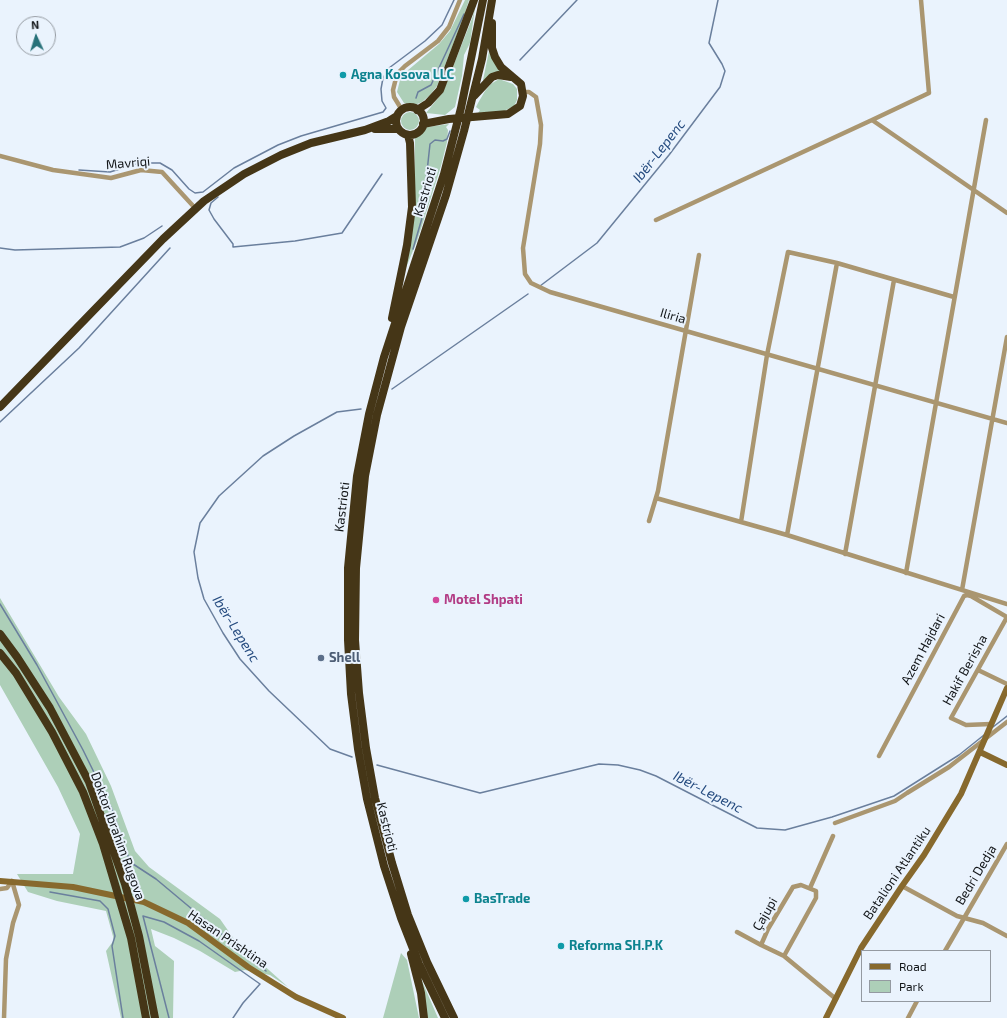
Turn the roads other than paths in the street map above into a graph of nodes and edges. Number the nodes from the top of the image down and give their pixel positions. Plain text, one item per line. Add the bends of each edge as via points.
1 (460, 0) edge
2 (474, 0) edge
3 (483, 0) edge
4 (493, 0) edge
5 (920, 0) edge
6 (517, 80) junction
7 (523, 92) junction
8 (473, 97) junction
9 (420, 112) junction
10 (400, 113) junction
11 (448, 119) junction
12 (872, 120) junction
13 (986, 120) dead end
14 (423, 124) junction
15 (398, 129) junction
16 (365, 130) junction
17 (460, 130) junction
18 (408, 135) junction
19 (0, 156) edge
20 (973, 190) junction
21 (195, 208) junction
22 (1007, 214) edge
23 (656, 220) dead end
24 (699, 255) dead end
25 (837, 263) junction
26 (894, 280) junction
27 (954, 297) junction
28 (686, 331) junction
29 (1007, 337) edge
30 (767, 355) junction
31 (384, 357) junction
32 (817, 368) junction
33 (874, 385) junction
34 (935, 403) junction
35 (0, 407) edge
36 (993, 419) junction
37 (1007, 423) edge
38 (656, 498) junction
39 (649, 521) dead end
40 (741, 522) junction
41 (787, 535) junction
42 (845, 554) junction
43 (906, 573) junction
44 (962, 590) junction
45 (1007, 604) edge
46 (1007, 617) edge
47 (0, 634) edge
48 (0, 653) edge
49 (978, 670) junction
50 (1007, 684) edge
51 (1007, 688) edge
52 (1007, 722) edge
53 (991, 724) junction
54 (985, 737) junction
55 (980, 752) junction
56 (878, 756) dead end
57 (1007, 766) edge
58 (835, 823) dead end
59 (833, 836) dead end
60 (1007, 844) edge
61 (814, 879) junction
62 (0, 881) edge
63 (12, 881) junction
64 (902, 886) junction
65 (810, 888) junction
66 (0, 889) edge
67 (816, 891) junction
68 (401, 918) junction
69 (963, 918) junction
70 (737, 932) dead end
71 (1007, 936) edge
72 (761, 945) junction
73 (946, 950) edge
74 (784, 956) junction
75 (836, 999) junction
76 (916, 1002) edge
77 (446, 1003) junction
78 (4, 1018) edge
79 (146, 1018) edge
80 (155, 1018) edge
81 (343, 1018) edge
82 (424, 1018) edge
83 (445, 1018) edge
84 (454, 1018) edge
85 (458, 1018) edge
86 (826, 1018) edge
87 (908, 1018) edge

1 - 10 street via 449,28 438,41 397,74 393,90
2 - 9 highway via 440,90
3 - 17 highway, Kastrioti via 461,108
4 - 6 highway via 492,48 502,67
4 - 8 highway, Kastrioti
5 - 12 street via 929,93
6 - 7 highway
6 - 8 highway via 506,76 492,77
7 - 11 highway via 520,106 508,114
7 - 28 street, Iliria via 530,92 536,97 542,135 524,239 523,255 527,279 535,286 550,292
8 - 17 highway, Kastrioti
9 - 10 highway via 410,108
9 - 11 highway
9 - 14 highway
10 - 15 highway via 396,125
10 - 16 highway via 389,121
11 - 14 highway
12 - 20 street
12 - 23 street
13 - 20 street
14 - 18 highway via 419,131
15 - 16 highway
15 - 18 highway
16 - 21 highway via 311,143 275,157 244,174
17 - 31 highway, Kastrioti
17 - 77 highway, Kastrioti via 446,195 401,327 378,409 363,491 355,583 355,640 359,693 375,798 408,915
18 - 31 highway via 412,192 410,220 401,279
19 - 21 street, Mavriqi via 53,170 111,178 141,170 162,172
20 - 22 street
20 - 27 street
21 - 35 highway
24 - 28 street
25 - 26 street
25 - 30 street via 788,252
25 - 32 street
26 - 27 street
26 - 33 street
27 - 34 street
28 - 30 street, Iliria
28 - 38 street
29 - 36 street
30 - 32 street, Iliria
30 - 40 street
31 - 68 highway, Kastrioti via 369,414 357,476 350,544 348,640 351,694 362,775 382,859
32 - 33 street, Iliria
32 - 41 street
33 - 34 street, Iliria
33 - 42 street
34 - 36 street, Iliria
34 - 43 street
36 - 37 street, Iliria
36 - 44 street
38 - 39 street
38 - 40 street
40 - 41 street
41 - 42 street
42 - 43 street
43 - 44 street
44 - 45 street
46 - 49 street, Hakif Berisha
46 - 56 street, Azem Hajdari via 971,596 964,596
47 - 80 highway, Doktor Ibrahim Rugova via 50,708 89,782 125,884 139,936
48 - 79 highway, Doktor Ibrahim Rugova via 16,673 52,732 83,792 103,844 131,938
49 - 50 street
49 - 53 street, Hakif Berisha via 951,718 966,725
51 - 53 street, Batalioni Atlantiku
52 - 54 street
53 - 54 street, Batalioni Atlantiku
54 - 55 street, Batalioni Atlantiku
54 - 58 street, Batalioni Atlantiku via 949,767 895,801
55 - 57 street
55 - 64 street, Batalioni Atlantiku via 961,794 924,856
59 - 61 street
60 - 69 street, Bedri Dedja
61 - 65 street
61 - 67 street
62 - 63 street, Hasan Prishtina
63 - 66 street via 7,888
63 - 78 street via 19,905 6,959
63 - 81 street, Hasan Prishtina via 73,886 144,902 188,923 248,967 296,997
64 - 69 street
64 - 75 street, Batalioni Atlantiku via 861,948
65 - 67 street, Çajupi
65 - 72 street, Çajupi via 798,885 793,887
67 - 74 street via 814,904
68 - 82 highway via 421,993
68 - 83 highway, Kastrioti via 419,964
69 - 71 street via 983,923
69 - 73 street, Bedri Dedja
70 - 72 street
72 - 74 street, Çajupi
74 - 75 street, Çajupi
75 - 86 street, Batalioni Atlantiku
76 - 87 street
77 - 84 highway
77 - 85 highway

